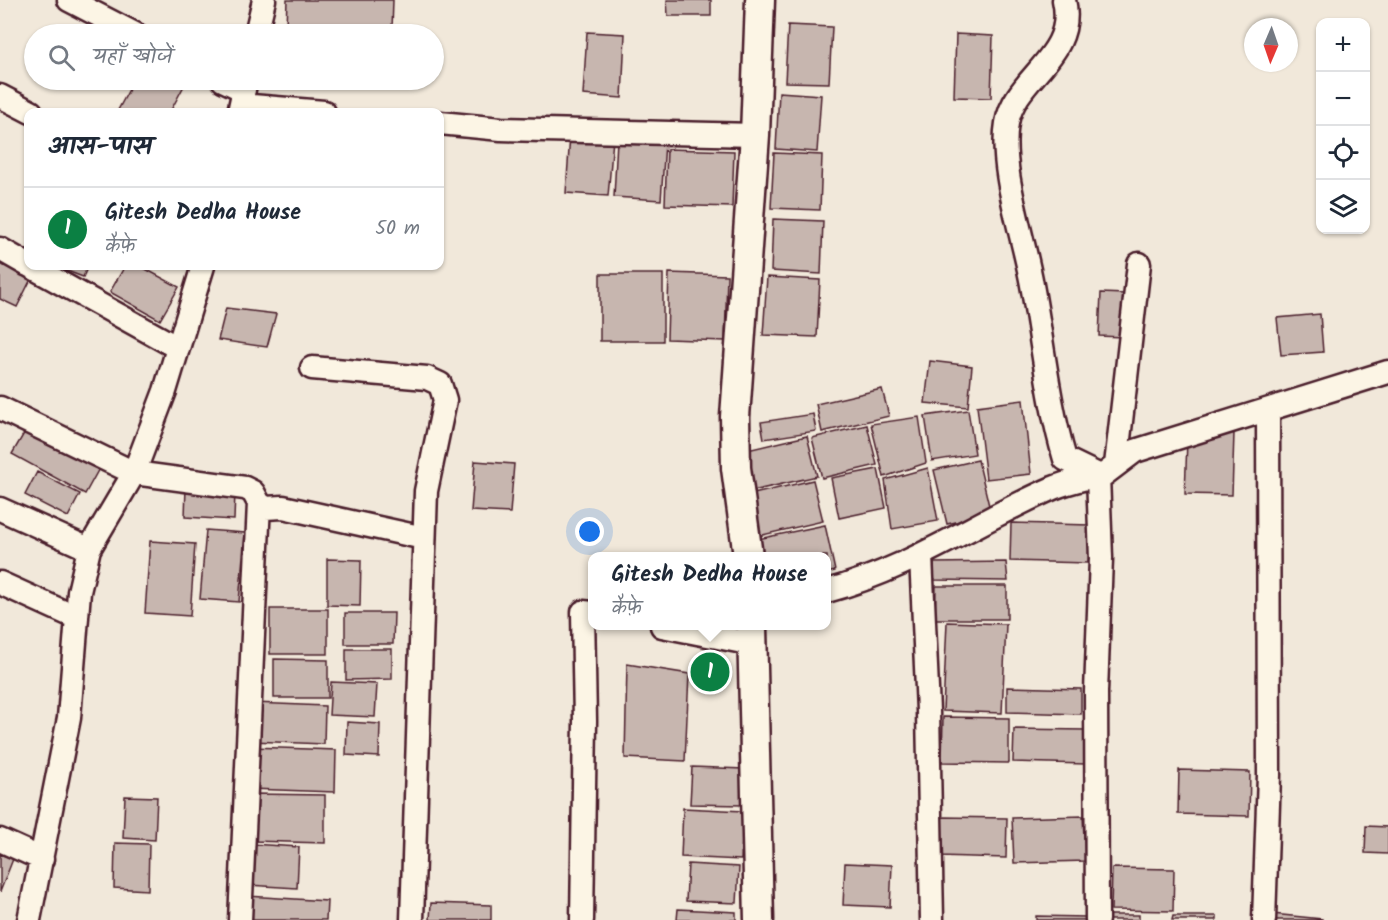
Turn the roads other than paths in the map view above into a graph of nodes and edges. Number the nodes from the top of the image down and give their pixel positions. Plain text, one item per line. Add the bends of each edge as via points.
1 (69, 0) edge
2 (264, 0) edge
3 (760, 0) edge
4 (1064, 0) edge
5 (116, 24) edge
6 (258, 24) edge
7 (0, 96) edge
8 (242, 97) edge
9 (24, 108) edge
10 (302, 108) edge
11 (444, 123) edge
12 (755, 135) junction
13 (0, 249) edge
14 (24, 262) edge
15 (1139, 264) dead end
16 (38, 270) edge
17 (202, 270) edge
18 (178, 348) junction
19 (312, 368) dead end
20 (1388, 372) edge
21 (0, 408) edge
22 (1268, 410) junction
23 (1107, 470) junction
24 (134, 473) junction
25 (259, 503) junction
26 (0, 509) edge
27 (424, 538) junction
28 (89, 549) junction
29 (747, 552) edge
30 (921, 556) junction
31 (0, 583) edge
32 (831, 590) edge
33 (588, 612) edge
34 (77, 618) junction
35 (702, 630) edge
36 (752, 635) edge
37 (0, 840) edge
38 (42, 859) junction
39 (29, 920) edge
40 (240, 920) edge
41 (412, 920) edge
42 (582, 920) edge
43 (759, 920) edge
44 (932, 920) edge
45 (1097, 920) edge
46 (1264, 920) edge

1 - 5 street
2 - 6 street
3 - 12 street
4 - 23 street via 1065,25 1058,48 1013,103 1006,124 1007,158 1062,451 1065,459
7 - 9 street
8 - 10 street
11 - 12 street via 501,129
12 - 29 street via 735,417 736,468
13 - 14 street
15 - 23 street
16 - 18 street
17 - 18 street
18 - 24 street
19 - 27 street via 427,378 440,384 445,400 426,491
20 - 22 street
21 - 24 street
22 - 23 street via 1135,451
22 - 46 street via 1269,775
23 - 30 street via 1054,487
23 - 45 street via 1096,692
24 - 25 street via 245,488 253,492
24 - 28 street
25 - 27 street via 265,508 283,507
25 - 40 street
26 - 28 street
27 - 41 street
28 - 34 street
30 - 32 street via 868,580
30 - 44 street
31 - 34 street
33 - 42 street via 583,612
34 - 38 street via 69,718
35 - 36 street
36 - 43 street
37 - 38 street
38 - 39 street

